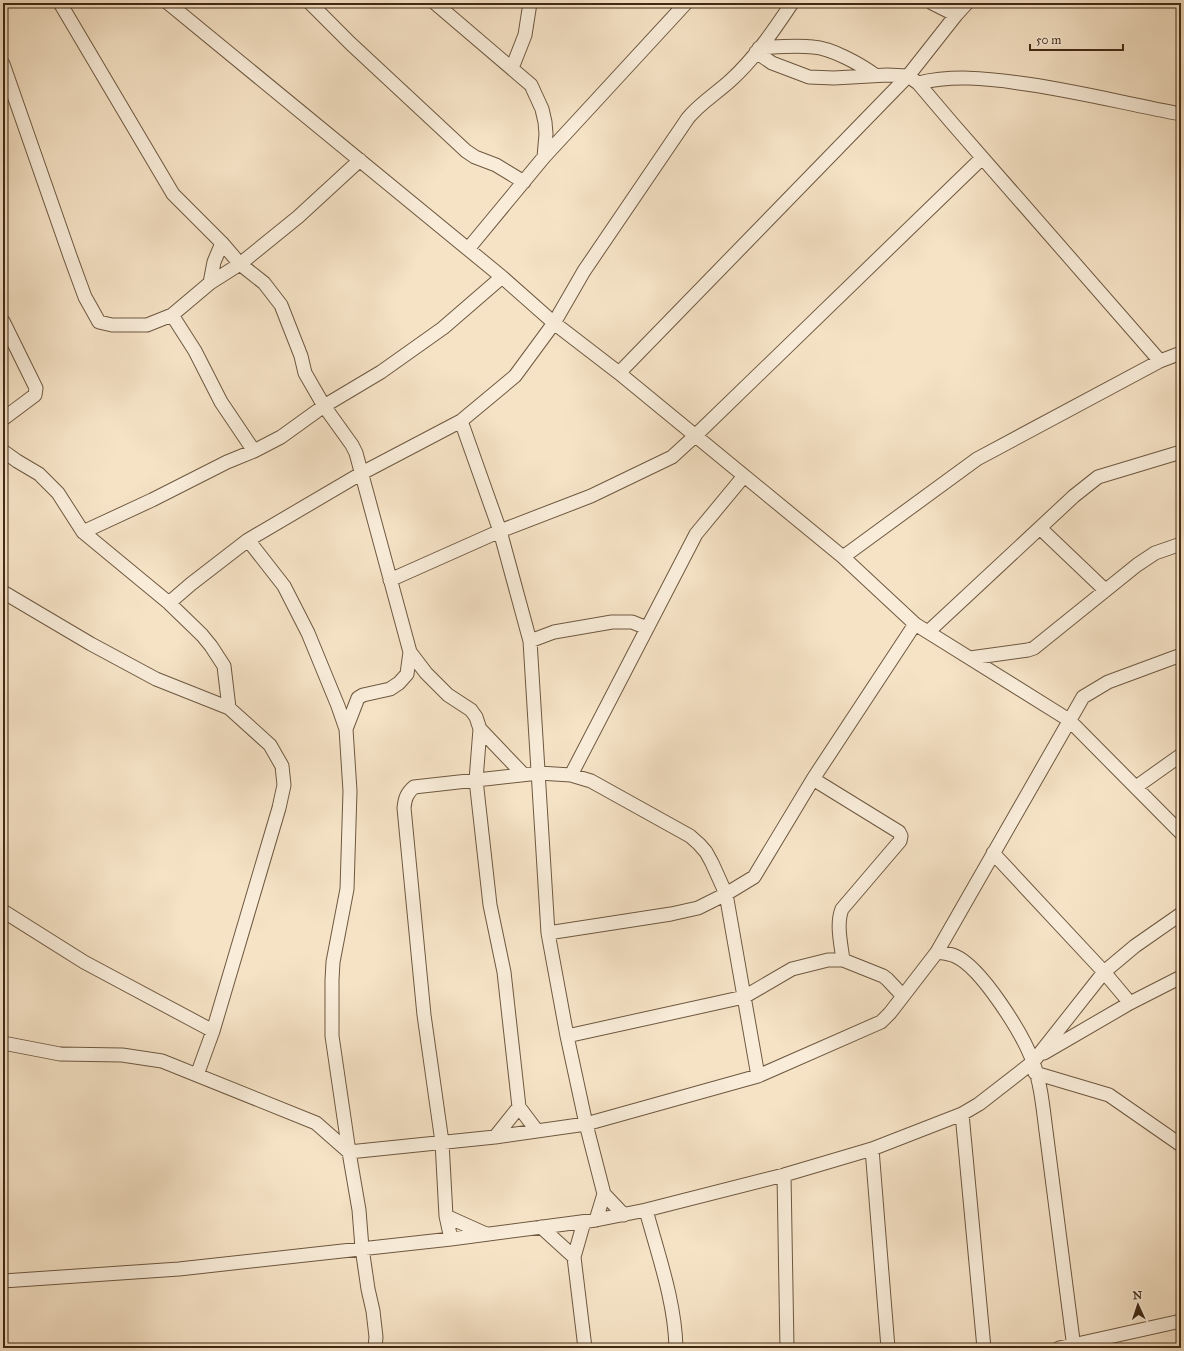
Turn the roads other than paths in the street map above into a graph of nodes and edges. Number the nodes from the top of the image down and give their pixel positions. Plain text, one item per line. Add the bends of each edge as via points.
1 (60, 3) edge
2 (168, 3) edge
3 (310, 3) edge
4 (435, 3) edge
5 (530, 3) edge
6 (792, 3) edge
7 (932, 3) edge
8 (967, 3) edge
9 (684, 4) edge
10 (956, 15) junction
11 (758, 50) junction
12 (3, 64) edge
13 (512, 68) junction
14 (875, 75) junction
15 (913, 80) junction
16 (1181, 114) edge
17 (544, 157) junction
18 (982, 158) junction
19 (360, 160) junction
20 (524, 182) junction
21 (222, 243) junction
22 (468, 249) junction
23 (240, 264) junction
24 (502, 277) junction
25 (210, 283) junction
26 (172, 315) junction
27 (3, 321) edge
28 (554, 323) junction
29 (1181, 353) edge
30 (1160, 361) junction
31 (619, 373) junction
32 (324, 406) junction
33 (3, 418) edge
34 (461, 421) junction
35 (696, 436) junction
36 (3, 451) edge
37 (254, 451) junction
38 (1181, 452) edge
39 (362, 473) junction
40 (744, 476) junction
41 (1040, 528) junction
42 (500, 531) junction
43 (83, 532) junction
44 (248, 540) junction
45 (1181, 544) edge
46 (843, 557) junction
47 (390, 580) junction
48 (1105, 590) junction
49 (3, 592) edge
50 (169, 603) junction
51 (915, 624) junction
52 (647, 628) junction
53 (928, 632) junction
54 (530, 641) junction
55 (410, 652) junction
56 (1181, 655) edge
57 (970, 658) junction
58 (229, 708) junction
59 (1069, 720) junction
60 (346, 729) junction
61 (480, 729) junction
62 (1181, 754) edge
63 (539, 773) junction
64 (523, 774) junction
65 (571, 775) junction
66 (813, 779) junction
67 (476, 780) junction
68 (1136, 787) junction
69 (1181, 832) edge
70 (993, 853) junction
71 (726, 894) junction
72 (3, 911) edge
73 (1181, 914) edge
74 (548, 933) junction
75 (937, 952) junction
76 (843, 960) junction
77 (1104, 972) junction
78 (1181, 977) edge
79 (903, 996) junction
80 (744, 997) junction
81 (1130, 1003) junction
82 (213, 1032) junction
83 (567, 1036) junction
84 (3, 1043) edge
85 (1035, 1064) junction
86 (197, 1075) junction
87 (758, 1076) junction
88 (519, 1108) junction
89 (962, 1114) junction
90 (586, 1124) junction
91 (537, 1131) junction
92 (495, 1137) junction
93 (442, 1142) junction
94 (1181, 1145) edge
95 (872, 1149) junction
96 (349, 1152) junction
97 (784, 1175) junction
98 (604, 1194) junction
99 (646, 1210) junction
100 (624, 1215) junction
101 (446, 1216) junction
102 (590, 1221) junction
103 (541, 1227) junction
104 (486, 1234) junction
105 (451, 1239) junction
106 (362, 1248) junction
107 (574, 1257) junction
108 (3, 1281) edge
109 (1181, 1321) edge
110 (1074, 1346) edge
111 (375, 1348) edge
112 (585, 1348) edge
113 (676, 1348) edge
114 (787, 1348) edge
115 (888, 1348) edge
116 (984, 1348) edge
117 (1059, 1348) edge

1 - 21 street via 173,194
2 - 19 street
3 - 20 street via 466,151
4 - 13 street
5 - 13 street via 525,35
6 - 11 street
7 - 10 street
8 - 10 street
9 - 17 street
10 - 15 street
11 - 14 street via 821,48
11 - 14 street via 772,63 809,77
11 - 28 street via 731,80 688,118 584,271
12 - 26 street via 85,297 99,322 112,325 147,325
13 - 17 street via 531,85 542,109 546,134
14 - 15 street
15 - 16 street via 988,78 1042,86
15 - 18 street
15 - 31 street
17 - 20 street
18 - 30 street
18 - 35 street
19 - 22 street
19 - 23 street
20 - 22 street
21 - 23 street
21 - 25 street via 214,262
22 - 24 street
23 - 25 street
23 - 32 street via 264,283 282,304 305,373
24 - 28 street
24 - 32 street via 444,328 381,372
25 - 26 street
26 - 37 street via 195,351 221,402
27 - 33 street via 36,388 34,395
28 - 31 street
28 - 34 street via 515,376
29 - 30 street
30 - 46 street via 977,459
31 - 35 street
32 - 37 street via 281,437
32 - 39 street via 352,445
34 - 39 street
34 - 42 street
35 - 40 street
35 - 42 street via 672,457 591,496
36 - 43 street via 40,474 58,493
37 - 43 street
38 - 41 street via 1098,477
39 - 44 street
39 - 47 street
40 - 46 street
40 - 52 street via 696,534
41 - 48 street
41 - 53 street
42 - 47 street
42 - 54 street
43 - 50 street
44 - 50 street
44 - 60 street via 284,586 308,633
45 - 48 street via 1155,553
46 - 51 street
47 - 55 street
48 - 57 street via 1034,648
49 - 58 street via 156,680
50 - 58 street via 202,635 224,666
51 - 53 street
51 - 66 street
52 - 54 street via 632,622 612,622 554,632
52 - 65 street
53 - 57 street
54 - 63 street
55 - 60 street via 407,674 390,689 358,698
55 - 61 street via 448,695 471,710
56 - 59 street via 1108,682 1083,697
57 - 59 street
58 - 82 street via 270,745 282,766 284,785
59 - 68 street
59 - 70 street
60 - 96 street via 350,790 347,889 333,962 332,1036
61 - 64 street
61 - 67 street
62 - 68 street
63 - 64 street
63 - 65 street
63 - 74 street
64 - 67 street
65 - 71 street via 591,781 690,836 706,852
66 - 71 street via 757,874
66 - 76 street via 899,832 901,836 900,841 842,909 839,923
67 - 88 street via 490,905 504,972
67 - 93 street via 414,787 408,792 404,808 424,1015
68 - 69 street
70 - 75 street
70 - 77 street
71 - 74 street via 698,908 685,911
71 - 80 street
72 - 82 street via 84,962
73 - 77 street via 1135,946
74 - 83 street
75 - 79 street
75 - 85 street via 954,955 978,973 1017,1027
76 - 79 street via 882,976
76 - 80 street via 828,960 792,970
77 - 81 street
77 - 85 street
78 - 81 street
79 - 87 street via 881,1022
80 - 83 street
80 - 87 street
81 - 85 street
82 - 86 street
83 - 90 street
84 - 86 street via 60,1054 122,1056 162,1061
85 - 89 street
85 - 94 street via 1109,1095
85 - 110 street
86 - 96 street via 316,1123
87 - 90 street
88 - 91 street
88 - 92 street
89 - 95 street
89 - 116 street
90 - 91 street
90 - 98 street
91 - 92 street
92 - 93 street
93 - 96 street
93 - 101 street
95 - 97 street
95 - 115 street
96 - 106 street via 359,1210
97 - 99 street
97 - 114 street
98 - 100 street
98 - 102 street
99 - 100 street
99 - 113 street via 669,1296
100 - 102 street
101 - 104 street
101 - 105 street
102 - 103 street
102 - 107 street
103 - 104 street
103 - 107 street
104 - 105 street
105 - 106 street
106 - 108 street via 179,1269
106 - 111 street via 373,1311
107 - 112 street
109 - 110 street
110 - 117 street

